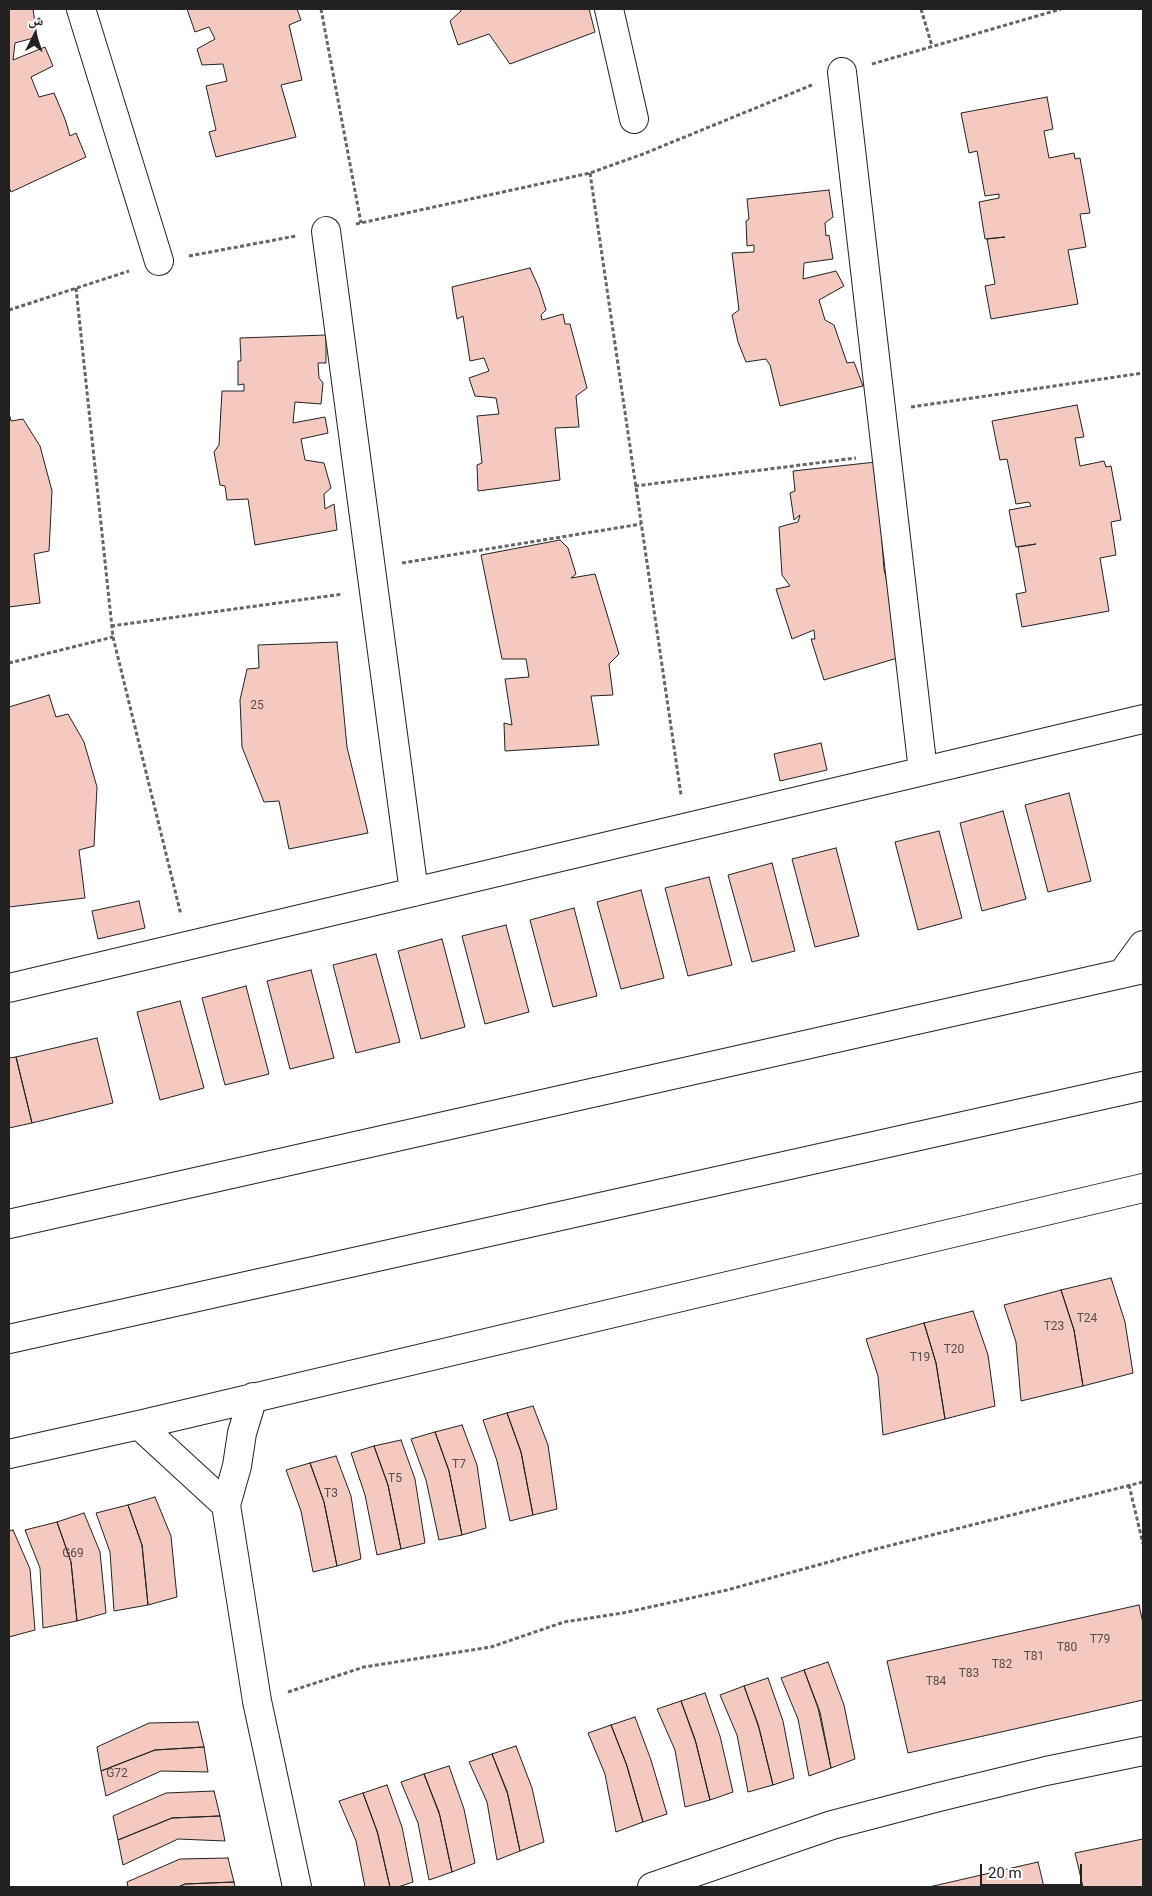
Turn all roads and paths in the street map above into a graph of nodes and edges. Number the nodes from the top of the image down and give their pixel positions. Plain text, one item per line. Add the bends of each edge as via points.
1 (82, 9) edge
2 (321, 9) edge
3 (609, 9) edge
4 (921, 9) edge
5 (1061, 9) edge
6 (932, 46) junction
7 (842, 72) junction
8 (634, 119) dead end
9 (590, 173) junction
10 (361, 223) junction
11 (326, 231) junction
12 (159, 261) junction
13 (76, 288) junction
14 (9, 310) edge
15 (1143, 373) edge
16 (881, 412) junction
17 (886, 454) junction
18 (635, 486) junction
19 (641, 524) junction
20 (372, 579) junction
21 (111, 626) junction
22 (113, 638) junction
23 (9, 663) edge
24 (1143, 719) edge
25 (923, 771) junction
26 (686, 828) junction
27 (414, 892) junction
28 (188, 946) junction
29 (1143, 946) edge
30 (1133, 971) edge
31 (9, 988) edge
32 (1143, 1086) edge
33 (1143, 1188) edge
34 (9, 1224) edge
35 (9, 1339) edge
36 (253, 1397) junction
37 (139, 1425) junction
38 (9, 1454) edge
39 (1143, 1482) edge
40 (1129, 1485) junction
41 (226, 1505) junction
42 (1143, 1544) edge
43 (257, 1701) junction
44 (1143, 1751) edge
45 (297, 1887) edge
46 (652, 1887) edge

1 - 12 street
2 - 10 path
3 - 8 street
4 - 6 path
5 - 6 path
6 - 7 path
7 - 9 path
7 - 16 street
9 - 10 path
9 - 18 path
10 - 11 path
11 - 12 path
11 - 20 street
12 - 13 path
13 - 14 path
13 - 21 path
15 - 16 path
16 - 17 street
17 - 18 path
17 - 25 street
18 - 19 path
19 - 20 path
19 - 26 path
20 - 21 path
20 - 27 street
21 - 22 path
22 - 23 path
22 - 28 path
24 - 25 street
25 - 26 street
26 - 27 street
27 - 28 street
28 - 31 street
29 - 30 street
30 - 34 street
32 - 35 street
33 - 36 street
36 - 37 street
36 - 41 street
37 - 38 street
37 - 41 street
39 - 40 path
40 - 42 path
40 - 43 path via 717,1593 564,1622 491,1647 364,1667
41 - 43 street
43 - 45 street
44 - 46 street via 975,1788 832,1826

